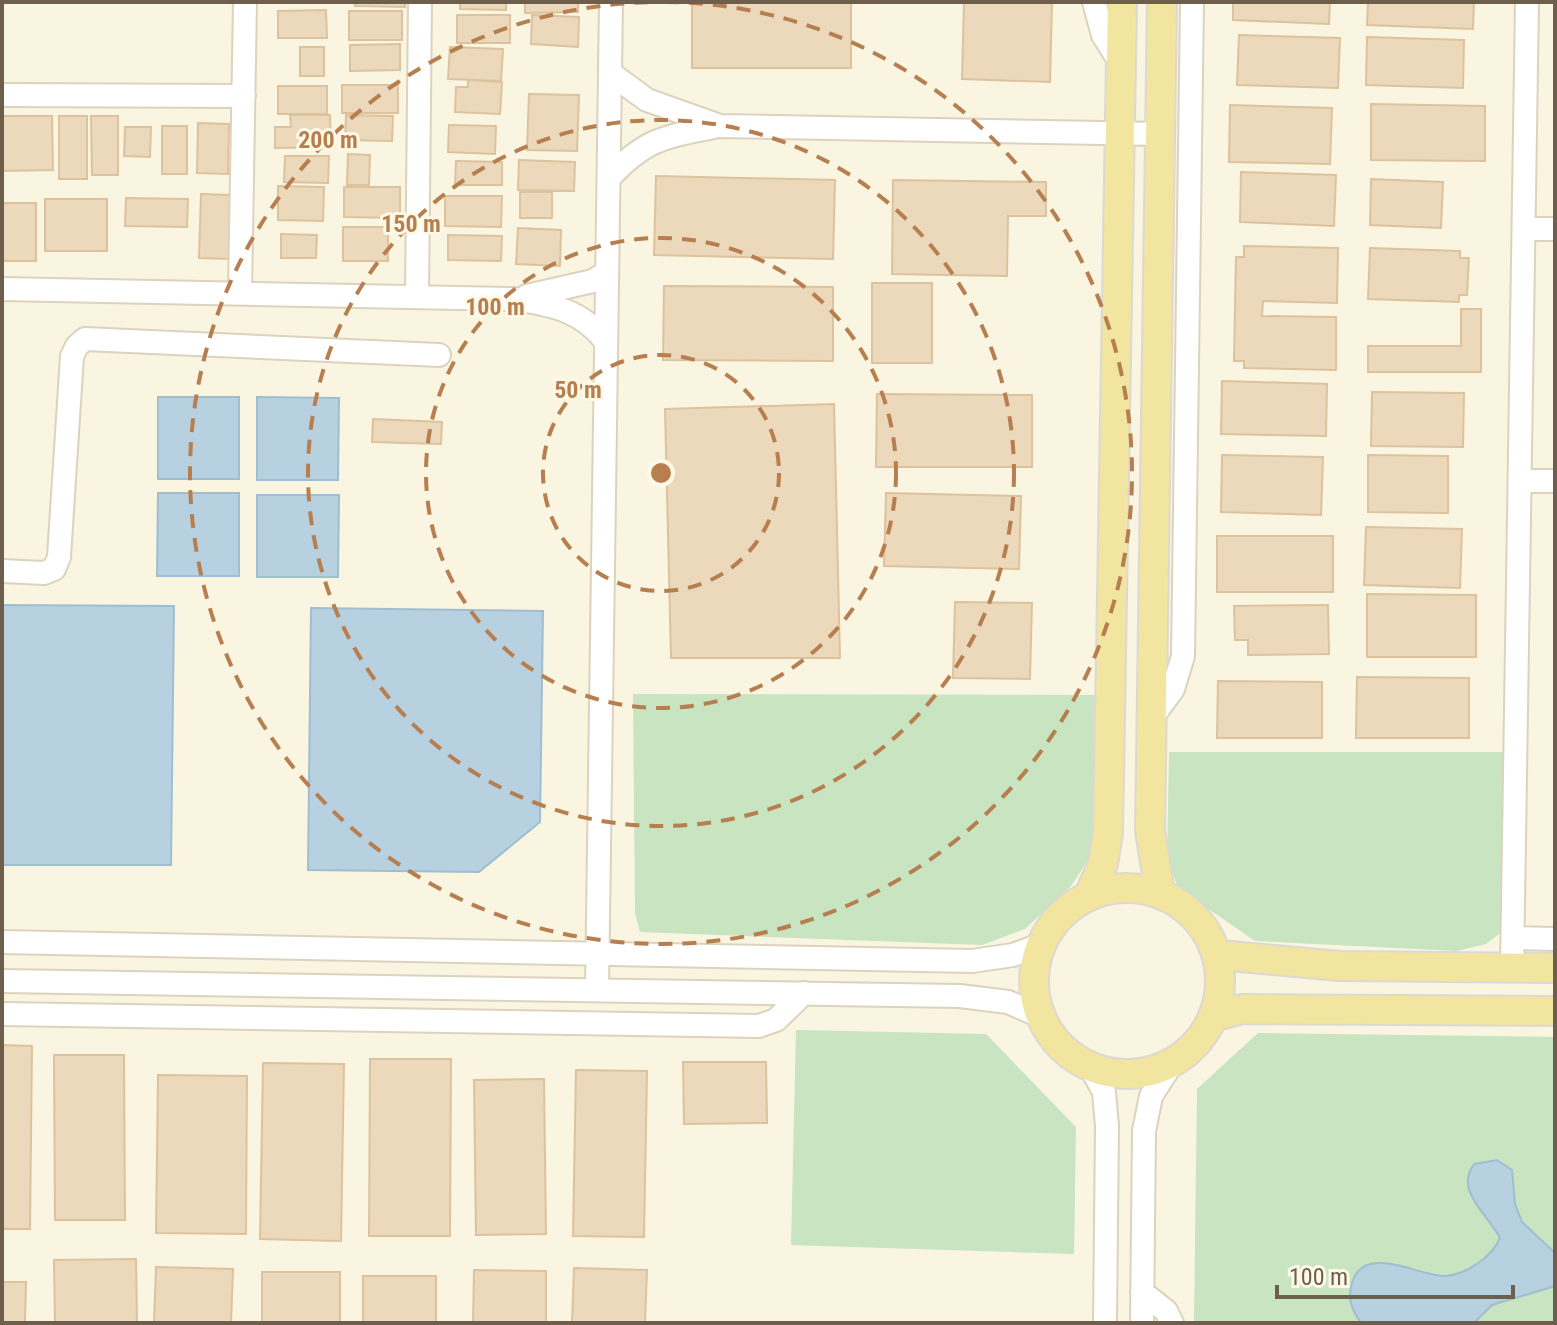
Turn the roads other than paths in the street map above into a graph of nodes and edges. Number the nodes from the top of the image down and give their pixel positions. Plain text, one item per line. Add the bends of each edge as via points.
1 (245, 2) edge
2 (420, 2) edge
3 (611, 2) edge
4 (1094, 2) edge
5 (1122, 2) edge
6 (1162, 2) edge
7 (1192, 2) edge
8 (1527, 2) edge
9 (1122, 65) junction
10 (610, 73) junction
11 (2, 95) edge
12 (244, 96) junction
13 (720, 126) junction
14 (1121, 133) junction
15 (1160, 134) junction
16 (609, 178) junction
17 (1526, 229) junction
18 (1555, 229) edge
19 (607, 272) junction
20 (2, 289) edge
21 (240, 293) junction
22 (417, 295) junction
23 (514, 299) junction
24 (606, 342) junction
25 (439, 355) dead end
26 (1521, 481) junction
27 (1555, 481) edge
28 (2, 571) edge
29 (1151, 719) junction
30 (1160, 893) junction
31 (1089, 895) junction
32 (1514, 938) junction
33 (1555, 939) edge
34 (2, 942) edge
35 (1040, 945) junction
36 (598, 953) junction
37 (1219, 955) junction
38 (1512, 968) junction
39 (1555, 968) edge
40 (2, 981) edge
41 (597, 990) junction
42 (804, 993) junction
43 (1555, 1011) edge
44 (2, 1014) edge
45 (1040, 1016) junction
46 (1216, 1016) junction
47 (1171, 1065) junction
48 (1091, 1068) junction
49 (1142, 1292) junction
50 (1105, 1323) edge
51 (1142, 1323) edge
52 (1172, 1323) edge

1 - 12 street
2 - 22 street
3 - 10 street
4 - 9 street via 1103,35
5 - 9 main road
6 - 15 main road
7 - 29 street via 1183,656 1173,689
8 - 17 street
9 - 14 main road
10 - 13 street via 647,100
10 - 16 street
11 - 12 street
12 - 21 street
13 - 14 street
13 - 16 street via 658,138 635,151
14 - 15 street
14 - 31 main road via 1108,833 1103,864
15 - 29 main road
16 - 19 street
17 - 18 street
17 - 26 street
19 - 23 street via 574,287
19 - 24 street
20 - 21 street
21 - 22 street
22 - 23 street
23 - 24 street via 570,310
24 - 36 street
25 - 28 street via 85,339 72,356 59,557 54,569 44,573
26 - 27 street
26 - 32 street
29 - 30 main road via 1150,831
30 - 31 main road via 1125,887
30 - 37 main road via 1197,917
31 - 35 main road via 1060,915
32 - 33 street
32 - 38 street
34 - 36 street
35 - 36 street via 972,961
35 - 45 main road via 1033,980
36 - 41 street
37 - 38 main road via 1340,966
37 - 46 main road via 1222,986
38 - 39 main road
40 - 41 street
41 - 42 street
42 - 44 street via 776,1020 759,1026
42 - 45 street via 960,996 1008,1002
43 - 46 main road via 1256,1009
45 - 48 main road via 1069,1056
46 - 47 main road via 1198,1045
47 - 48 main road via 1131,1075
47 - 49 street via 1151,1096 1144,1131
48 - 50 street via 1104,1092 1107,1126
49 - 51 street
49 - 52 street via 1166,1311

